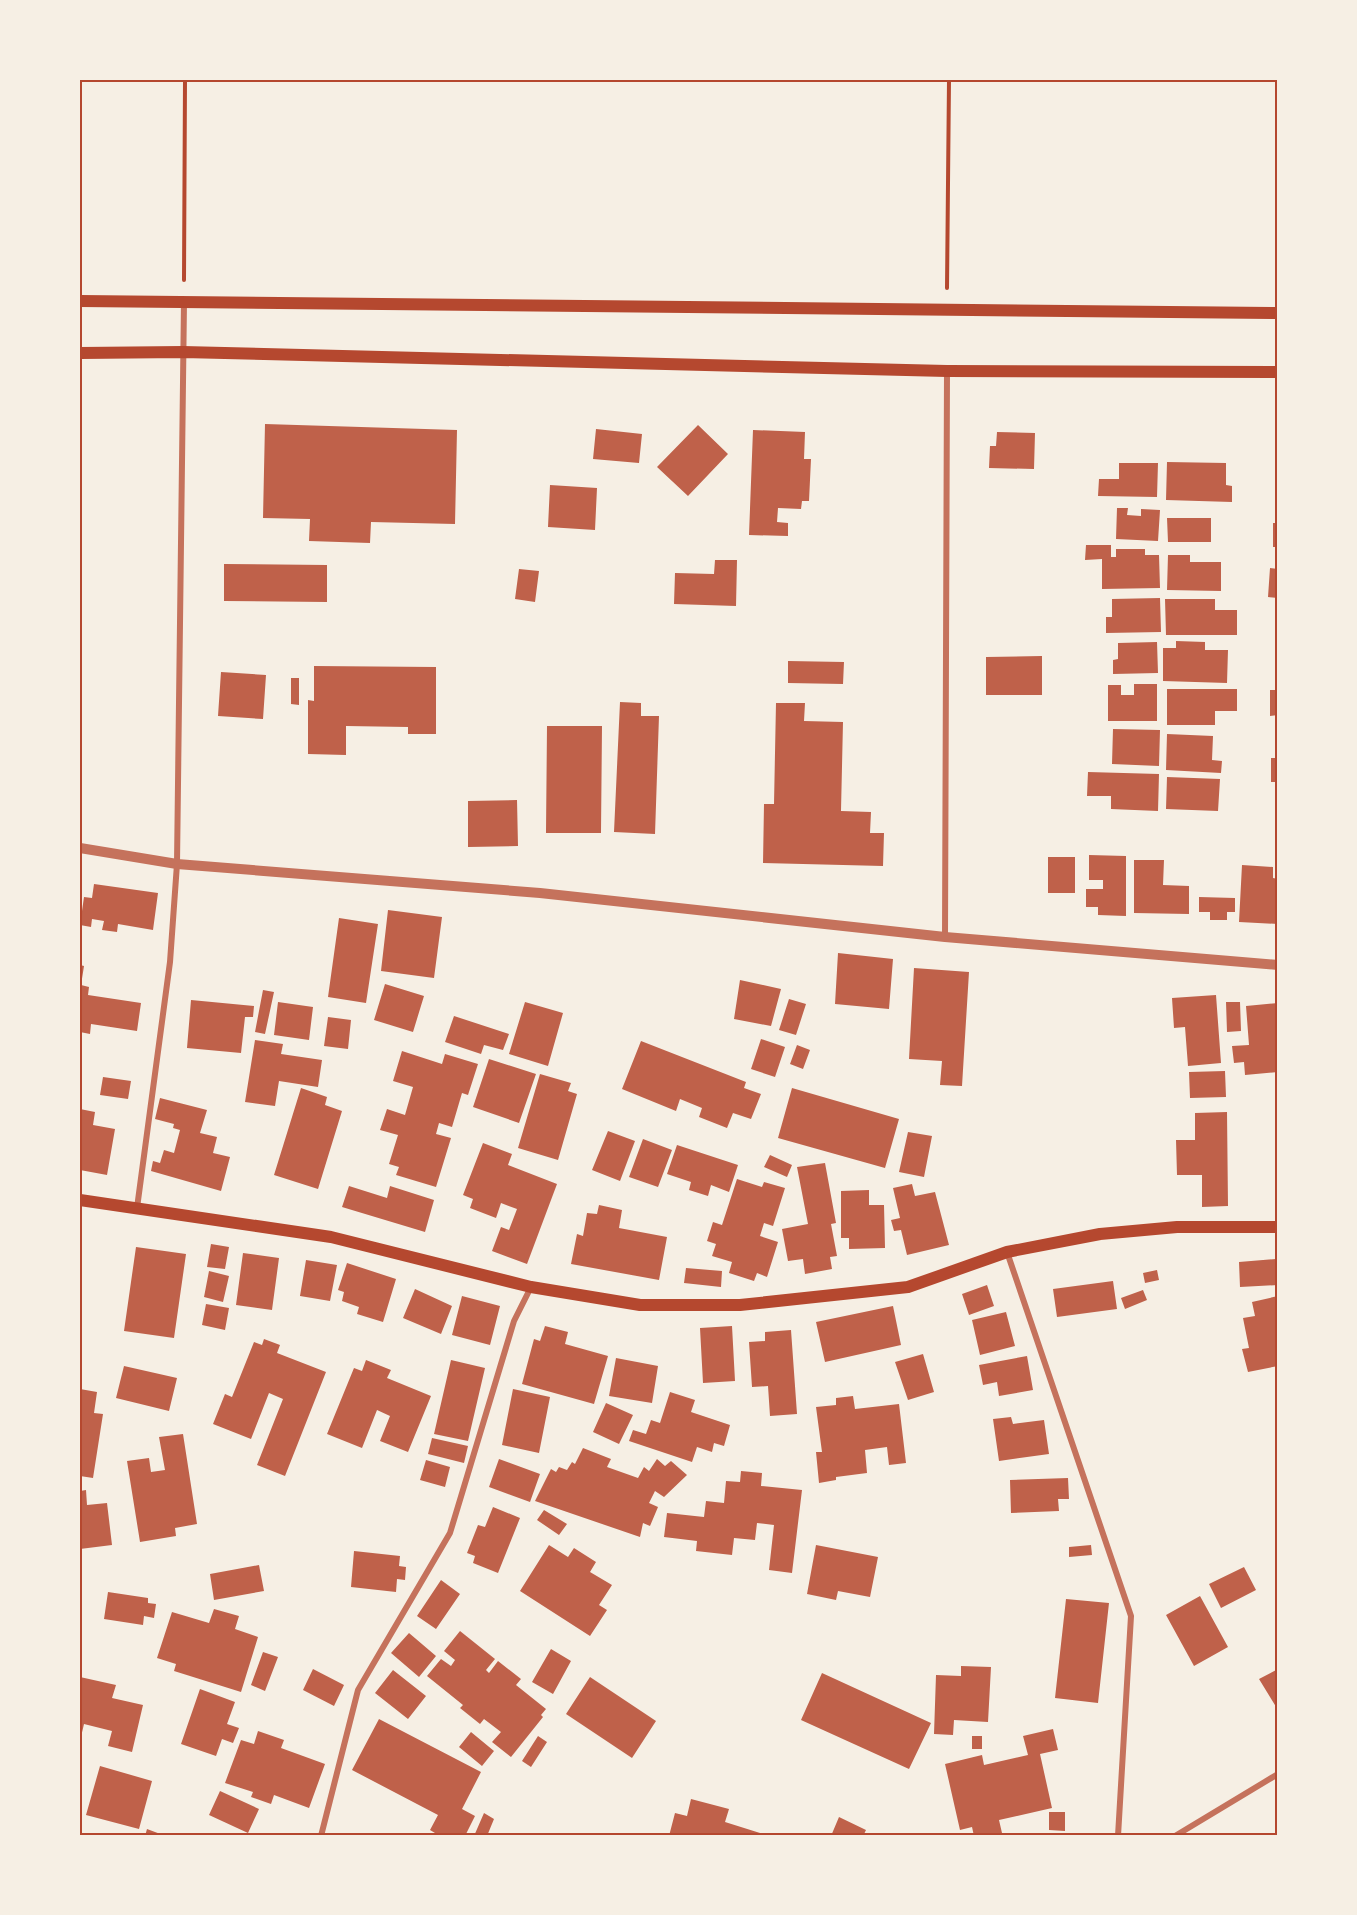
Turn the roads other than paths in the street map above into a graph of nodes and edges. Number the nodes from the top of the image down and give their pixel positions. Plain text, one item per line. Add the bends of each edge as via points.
1 (80, 301) edge
2 (184, 301) junction
3 (1278, 313) edge
4 (183, 352) junction
5 (80, 353) edge
6 (947, 371) junction
7 (1278, 372) edge
8 (80, 848) edge
9 (177, 864) junction
10 (945, 937) junction
11 (1278, 965) edge
12 (80, 1200) edge
13 (137, 1208) junction
14 (1278, 1227) edge
15 (1007, 1252) junction
16 (531, 1287) junction
17 (1278, 1774) edge
18 (321, 1836) edge
19 (1118, 1836) edge
20 (1175, 1836) edge

1 - 2 main road
2 - 3 main road
2 - 4 street
4 - 5 main road
4 - 6 main road
4 - 9 street
6 - 7 main road
6 - 10 street
8 - 9 street
9 - 10 street via 540,893
9 - 13 street via 170,962
10 - 11 street
12 - 13 main road
13 - 16 main road via 331,1237
14 - 15 main road via 1177,1227 1100,1234
15 - 16 main road via 908,1287 740,1305 640,1305
15 - 19 street via 1131,1616
16 - 18 street via 514,1321 450,1533 358,1690
17 - 20 street

